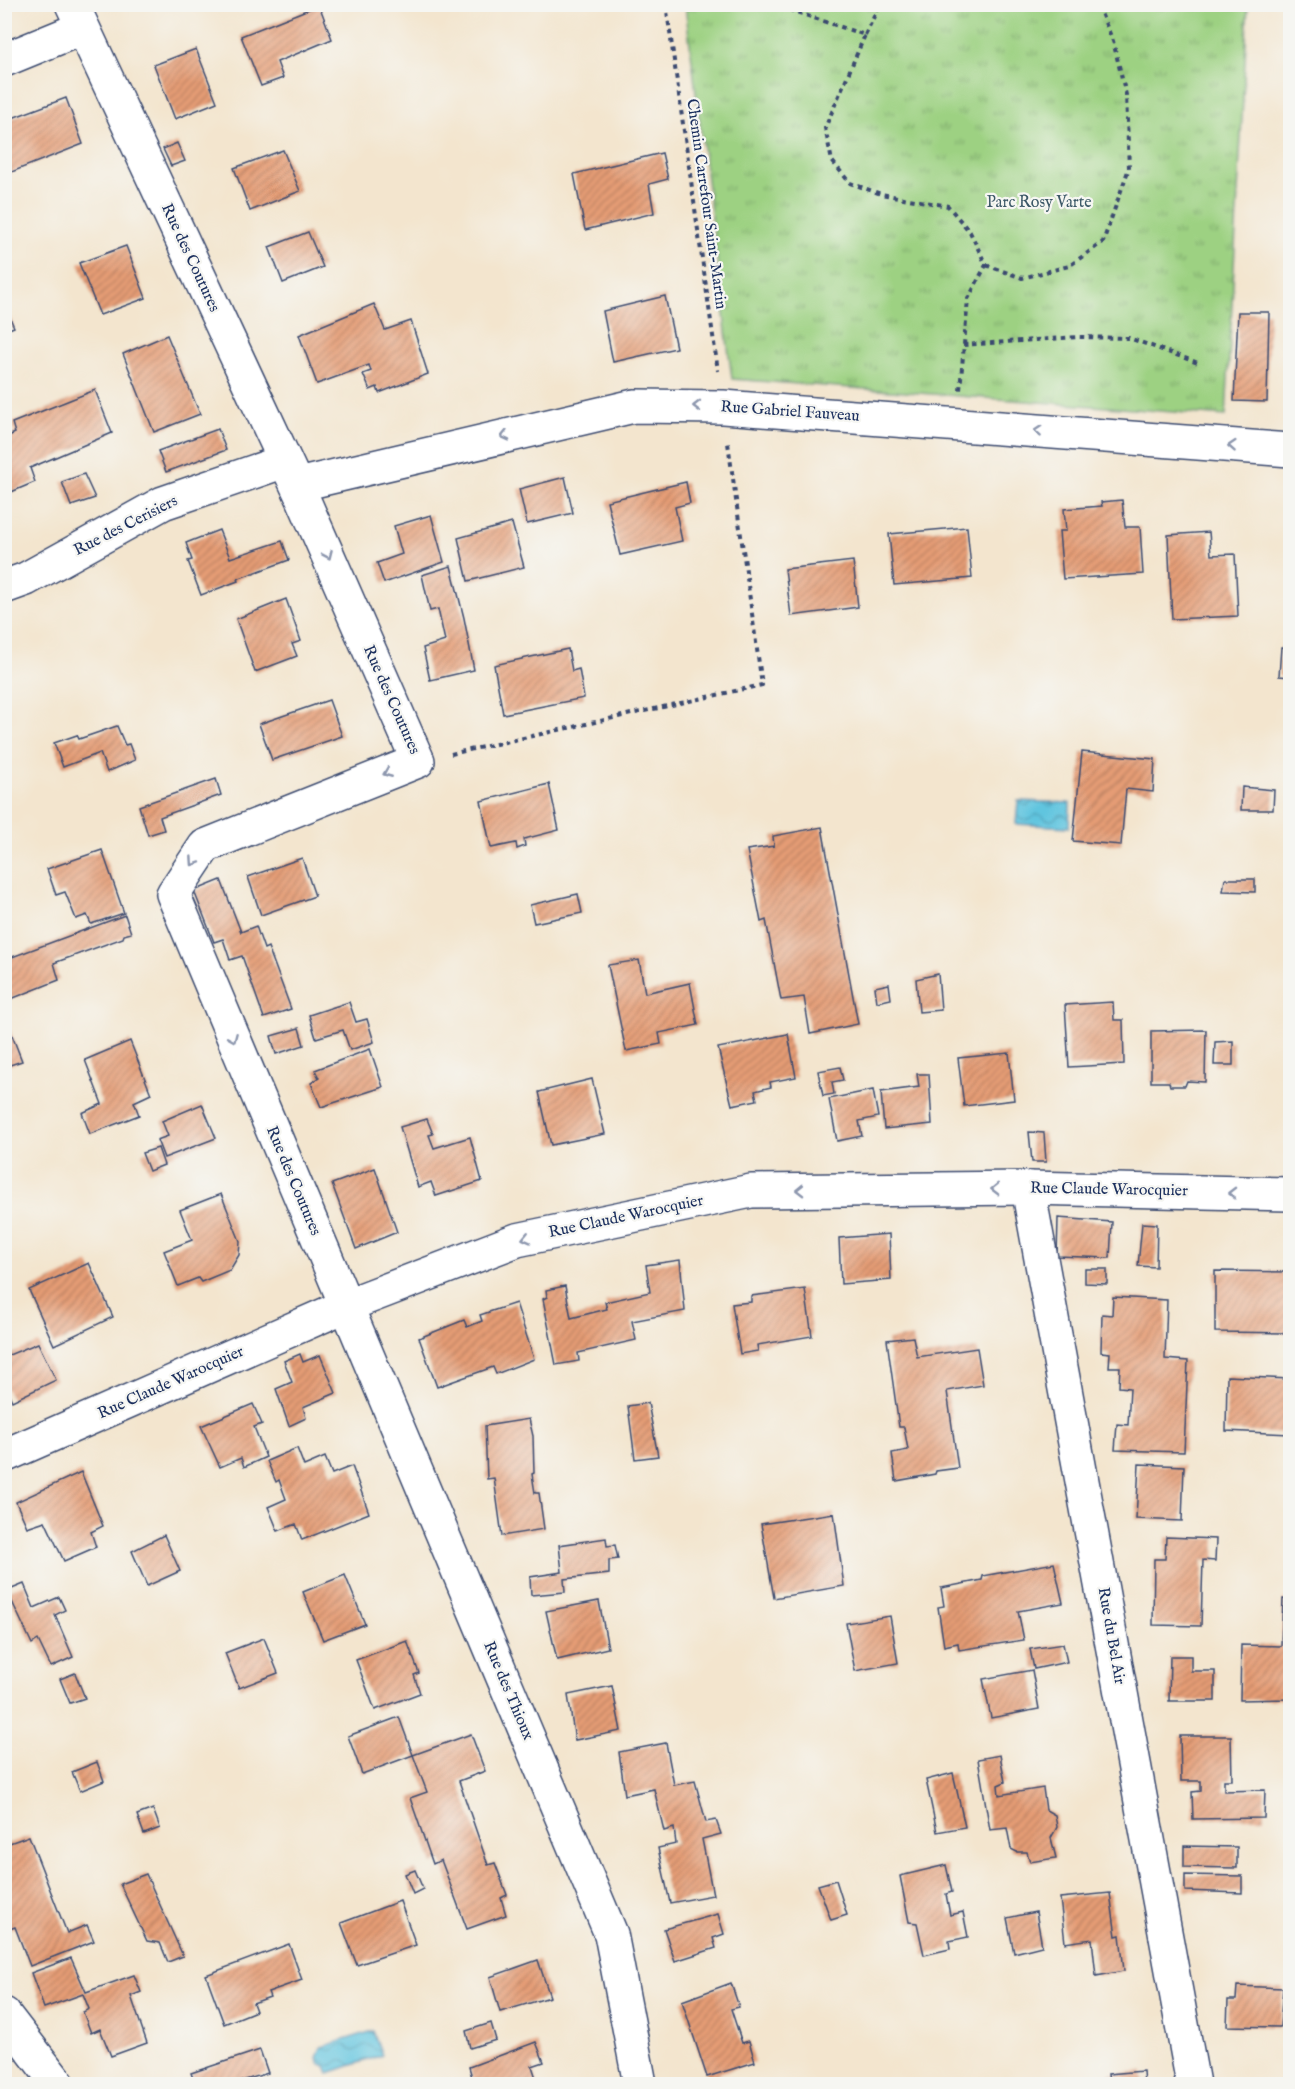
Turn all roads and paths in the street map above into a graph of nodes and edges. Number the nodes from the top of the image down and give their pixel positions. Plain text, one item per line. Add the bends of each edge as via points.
1 (693, 4) edge
2 (772, 4) edge
3 (880, 4) edge
4 (666, 5) edge
5 (1098, 5) edge
6 (77, 16) edge
7 (865, 35) junction
8 (4, 60) edge
9 (986, 265) junction
10 (963, 345) junction
11 (1201, 363) dead end
12 (723, 406) junction
13 (957, 424) junction
14 (1290, 450) edge
15 (295, 483) junction
16 (4, 587) edge
17 (418, 761) junction
18 (1028, 1188) junction
19 (1290, 1194) edge
20 (345, 1306) junction
21 (4, 1456) edge
22 (4, 2014) edge
23 (58, 2085) edge
24 (640, 2085) edge
25 (1193, 2085) edge

1 - 4 path
2 - 7 path
3 - 7 path
4 - 12 path, Chemin Carrefour Saint-Martin
5 - 9 path via 1113,41 1126,95 1129,168 1102,242 1070,267 1022,278
6 - 8 street
6 - 15 street, Rue des Coutures
7 - 9 path via 825,128 831,161 850,183 881,194 948,206 970,232
9 - 10 path via 968,299
10 - 11 path via 1078,337 1130,338
10 - 13 path
12 - 13 street, Rue Gabriel Fauveau
12 -> 15 street, Rue Gabriel Fauveau via 634,406
12 - 17 path, Chemin Carrefour Saint-Martin via 762,685
14 -> 13 street, Rue Gabriel Fauveau
15 - 16 street, Rue des Cerisiers via 163,502 26,579
15 -> 17 street, Rue des Coutures
17 -> 20 street, Rue des Coutures via 205,846 172,894
19 -> 18 street, Rue Claude Warocquier
18 -> 20 street, Rue Claude Warocquier via 751,1191 517,1240
18 - 25 street, Rue du Bel Air
20 - 21 street, Rue Claude Warocquier
20 - 24 street, Rue des Thioux via 611,1934
22 - 23 street

